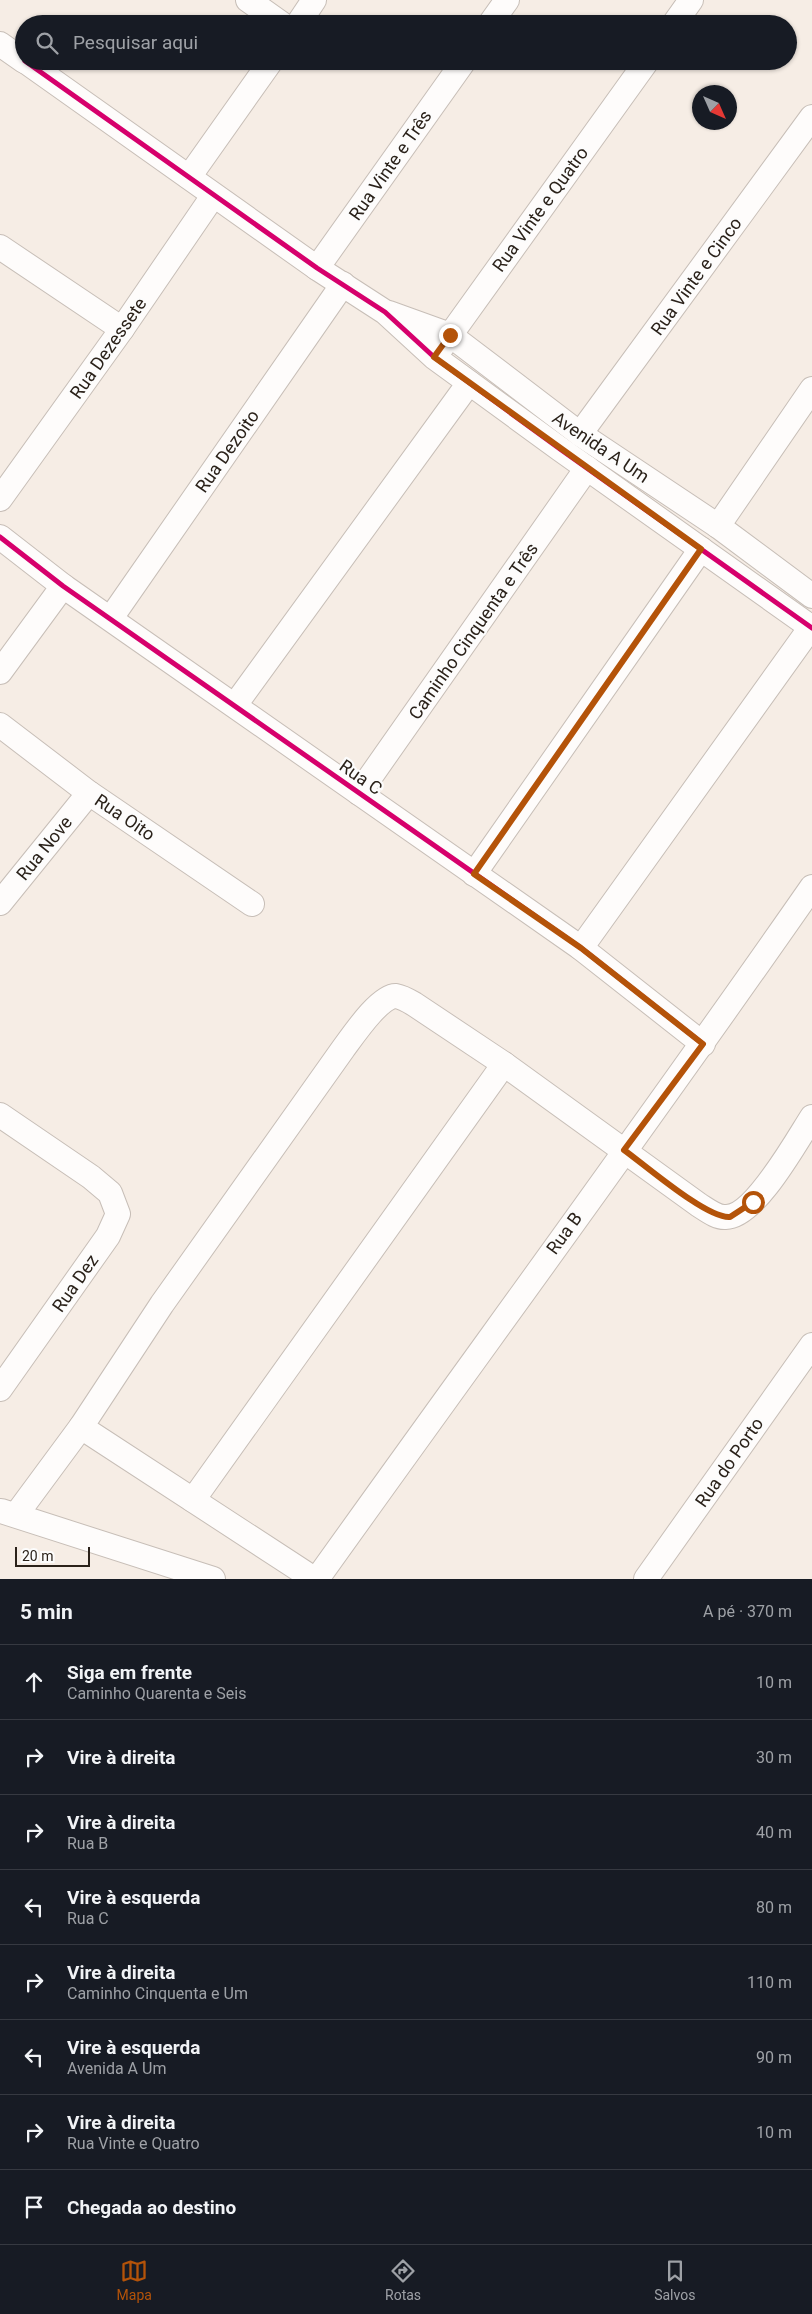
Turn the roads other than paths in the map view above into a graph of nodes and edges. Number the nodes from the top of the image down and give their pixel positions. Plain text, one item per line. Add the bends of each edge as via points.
1 (248, 0) edge
2 (314, 0) edge
3 (507, 0) edge
4 (691, 0) edge
5 (269, 15) edge
6 (304, 15) edge
7 (496, 15) edge
8 (680, 15) edge
9 (0, 44) edge
10 (15, 55) edge
11 (37, 70) edge
12 (265, 70) edge
13 (458, 70) edge
14 (641, 70) edge
15 (812, 117) edge
16 (188, 176) junction
17 (213, 196) junction
18 (0, 247) edge
19 (317, 268) junction
20 (343, 284) junction
21 (384, 312) junction
22 (122, 329) junction
23 (450, 335) junction
24 (434, 357) junction
25 (470, 383) junction
26 (812, 390) edge
27 (580, 434) junction
28 (587, 468) junction
29 (0, 499) edge
30 (718, 526) junction
31 (0, 537) edge
32 (701, 549) junction
33 (63, 586) junction
34 (812, 596) edge
35 (111, 618) junction
36 (811, 628) edge
37 (0, 672) edge
38 (235, 705) junction
39 (0, 726) edge
40 (89, 793) junction
41 (359, 793) junction
42 (474, 874) junction
43 (812, 887) edge
44 (0, 903) edge
45 (252, 904) dead end
46 (581, 948) junction
47 (703, 1044) junction
48 (504, 1064) junction
49 (0, 1115) edge
50 (812, 1117) edge
51 (624, 1150) junction
52 (812, 1345) edge
53 (0, 1389) edge
54 (81, 1427) junction
55 (193, 1500) junction
56 (8, 1513) edge
57 (213, 1579) edge
58 (316, 1579) edge
59 (646, 1579) edge

1 - 5 street
2 - 6 street
3 - 7 street
4 - 8 street
9 - 10 street, Avenida A Um
11 - 16 street, Avenida A Um
12 - 16 street
13 - 19 street, Rua Vinte e Três
14 - 23 street, Rua Vinte e Quatro
15 - 27 street, Rua Vinte e Cinco
16 - 17 street, Avenida A Um
17 - 19 street, Avenida A Um
17 - 22 street, Rua Dezessete
18 - 22 street
19 - 20 street, Avenida A Um
20 - 21 street, Avenida A Um
20 - 35 street, Rua Dezoito
21 - 23 street, Avenida A Um
21 - 24 street, Avenida A Um
22 - 29 street, Rua Dezessete
23 - 24 street, Rua Vinte e Quatro
23 - 27 street, Avenida A Um
24 - 25 street, Avenida A Um
25 - 28 street, Avenida A Um
25 - 38 street
26 - 30 street
27 - 30 street, Avenida A Um
28 - 32 street, Avenida A Um
28 - 41 street, Caminho Cinquenta e Três
30 - 34 street, Avenida A Um
31 - 33 street, Rua C
32 - 36 street, Avenida A Um
32 - 42 street
33 - 35 street, Rua C
33 - 37 street
35 - 38 street, Rua C
36 - 46 street
38 - 41 street, Rua C
39 - 40 street, Rua Oito
40 - 44 street, Rua Nove
40 - 45 street, Rua Oito
41 - 42 street, Rua C
42 - 46 street, Rua C
43 - 47 street, Rua B
46 - 47 street, Rua C
47 - 51 street, Rua B
48 - 51 street
48 - 54 street via 414,1004 394,996 384,1002 366,1018 343,1048 162,1304
48 - 55 street
49 - 53 street, Rua Dez via 91,1177 110,1193 118,1214 108,1236
50 - 51 street via 763,1191 730,1217 724,1218 698,1205
51 - 58 street, Rua B
52 - 59 street, Rua do Porto
54 - 55 street
54 - 56 street
55 - 58 street
56 - 57 street

